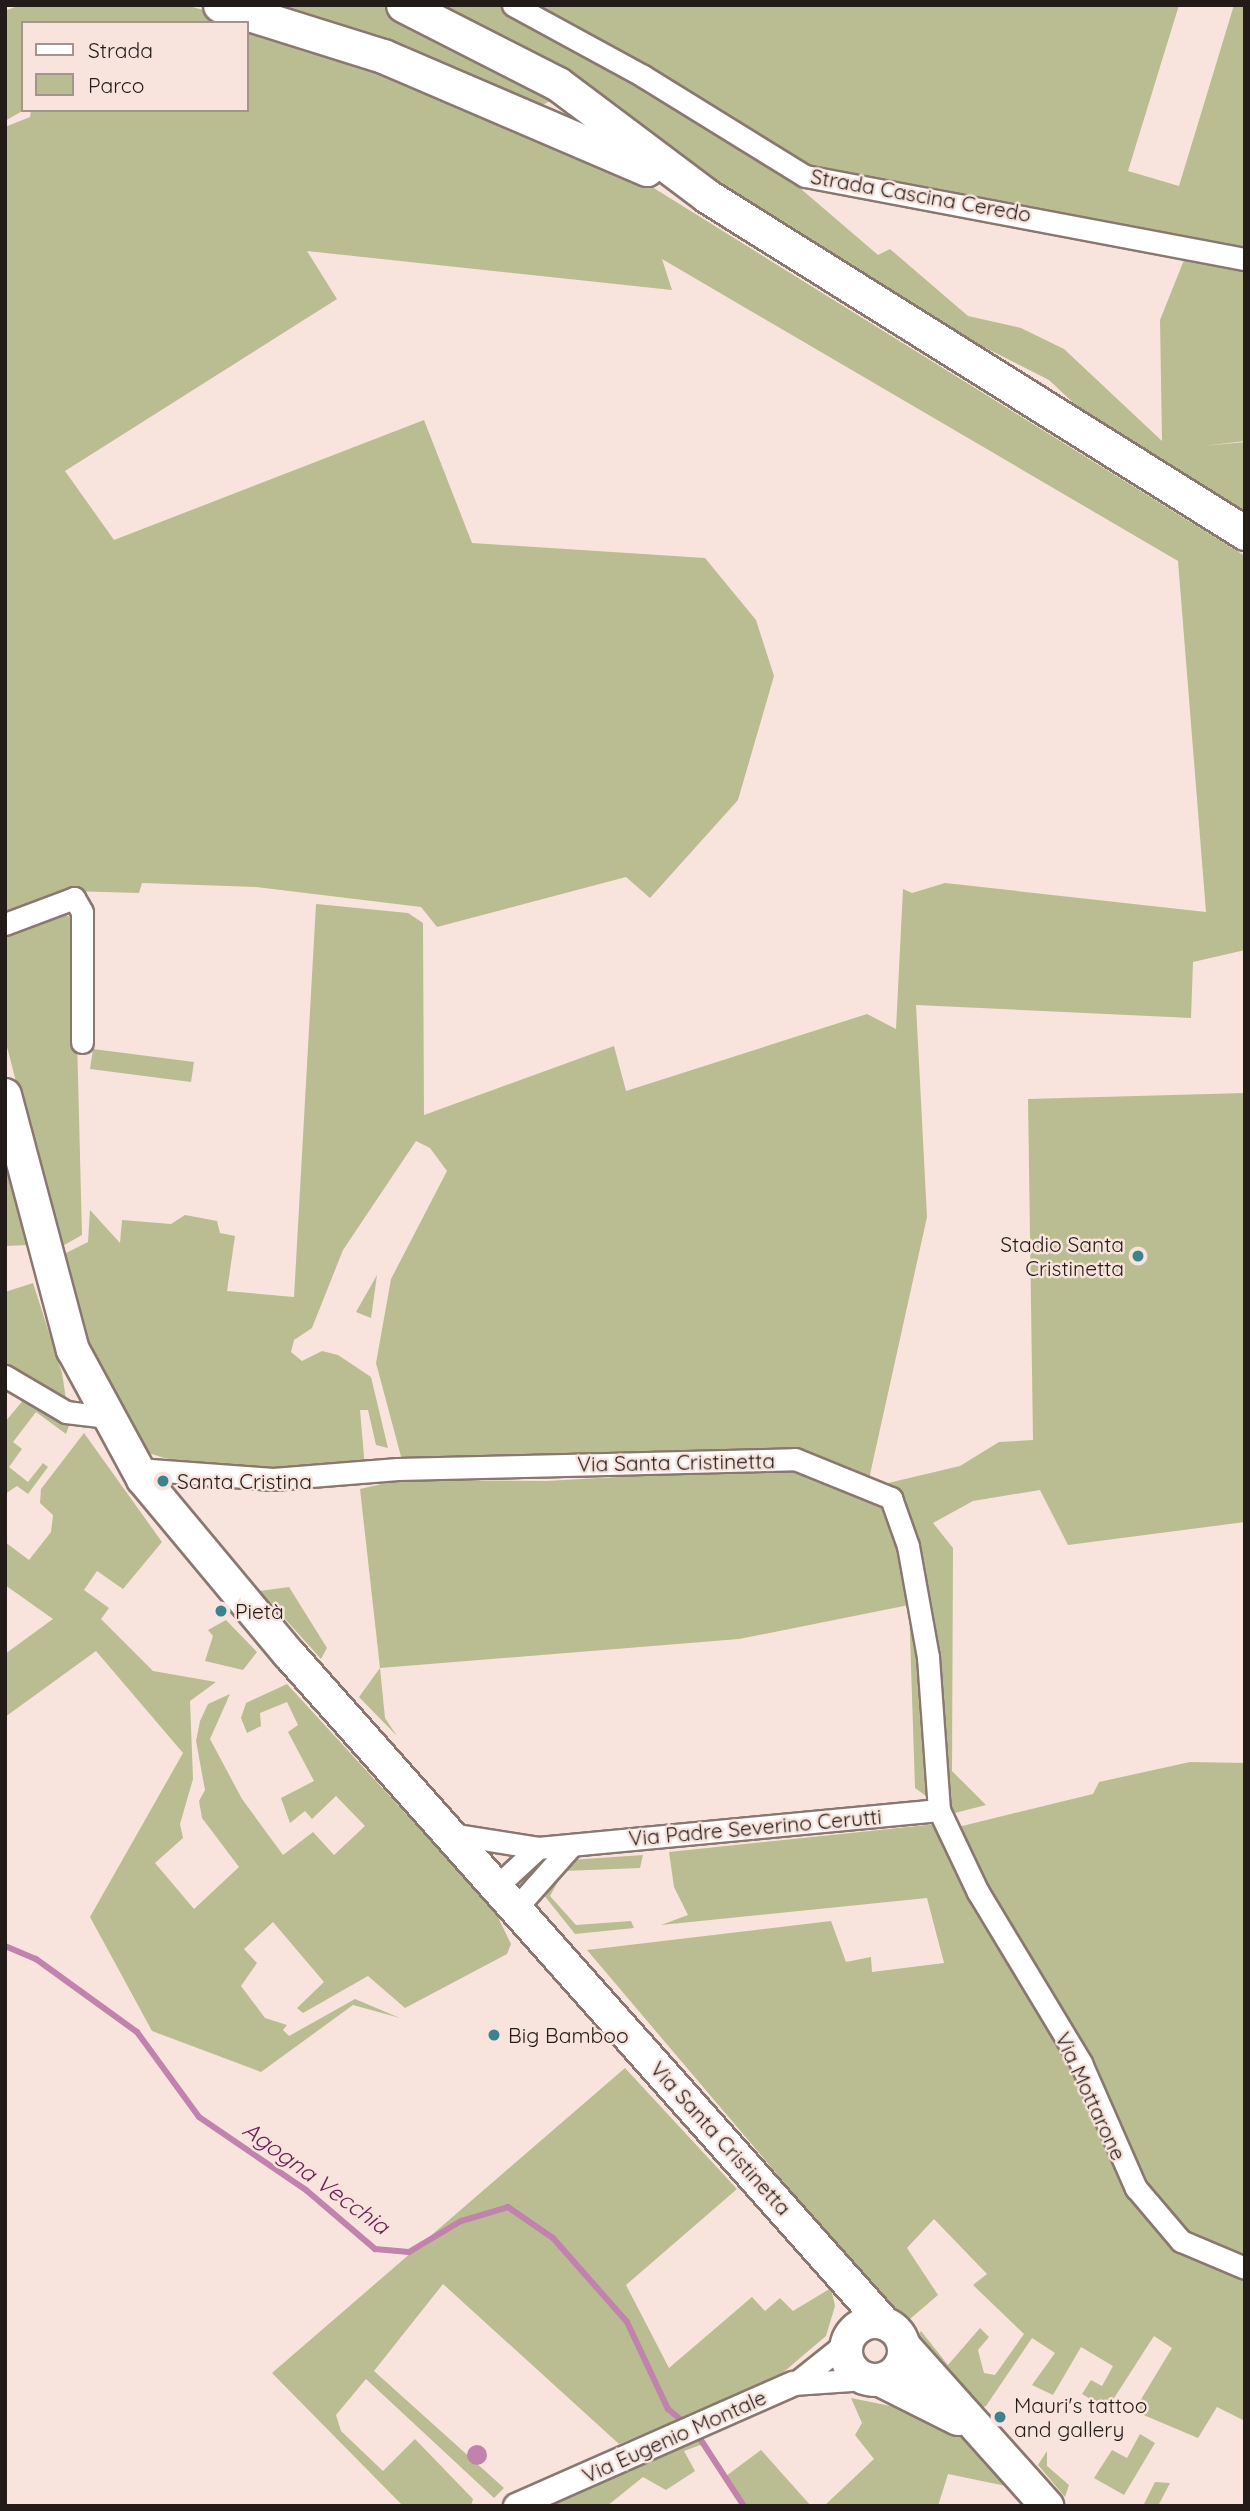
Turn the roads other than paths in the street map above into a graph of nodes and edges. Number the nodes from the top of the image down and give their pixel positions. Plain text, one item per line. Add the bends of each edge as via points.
1 (220, 5) edge
2 (403, 5) edge
3 (513, 5) edge
4 (707, 196) junction
5 (1245, 258) edge
6 (1245, 533) edge
7 (5, 924) edge
8 (82, 1042) dead end
9 (5, 1095) edge
10 (5, 1376) edge
11 (104, 1417) junction
12 (137, 1469) junction
13 (939, 1810) junction
14 (451, 1834) junction
15 (572, 1844) junction
16 (538, 1847) junction
17 (507, 1897) junction
18 (836, 2268) junction
19 (1245, 2268) edge
20 (894, 2335) junction
21 (849, 2338) junction
22 (873, 2380) junction
23 (793, 2384) junction
24 (980, 2432) junction
25 (1032, 2500) edge
26 (516, 2506) edge

1 - 4 highway via 490,97
2 - 4 highway via 558,84
3 - 5 street, Strada Cascina Ceredo via 643,76 805,176
4 - 6 highway
7 - 8 street via 74,898 82,912
9 - 11 main road, Via Santa Cristinetta via 73,1350
10 - 11 street via 66,1412
11 - 12 main road, Via Santa Cristinetta
12 - 13 street, Via Santa Cristinetta via 272,1479 398,1468 794,1459 832,1470 891,1498 908,1546 928,1657
12 - 14 main road, Via Santa Cristinetta via 289,1654
13 - 15 street, Via Padre Severino Cerutti
13 - 19 street, Via Mottarone via 978,1892 1081,2063 1136,2188 1181,2241
14 - 16 street, Via Padre Severino Cerutti
14 - 17 main road, Via Santa Cristinetta
15 - 16 street, Via Padre Severino Cerutti
15 - 17 street
16 - 17 street
17 - 18 main road, Via Santa Cristinetta
18 - 20 main road, Via Santa Cristinetta
18 - 21 main road, Via Santa Cristinetta via 848,2298
20 - 21 main road via 866,2323
20 - 22 main road via 899,2368
20 - 24 main road, Via Santa Cristinetta
21 - 22 main road, Via Santa Cristinetta via 849,2365
21 - 23 street, Via Eugenio Montale
22 - 23 street, Via Eugenio Montale
22 - 24 main road, Via Santa Cristinetta
23 - 26 street, Via Eugenio Montale
24 - 25 main road, Via Santa Cristinetta

